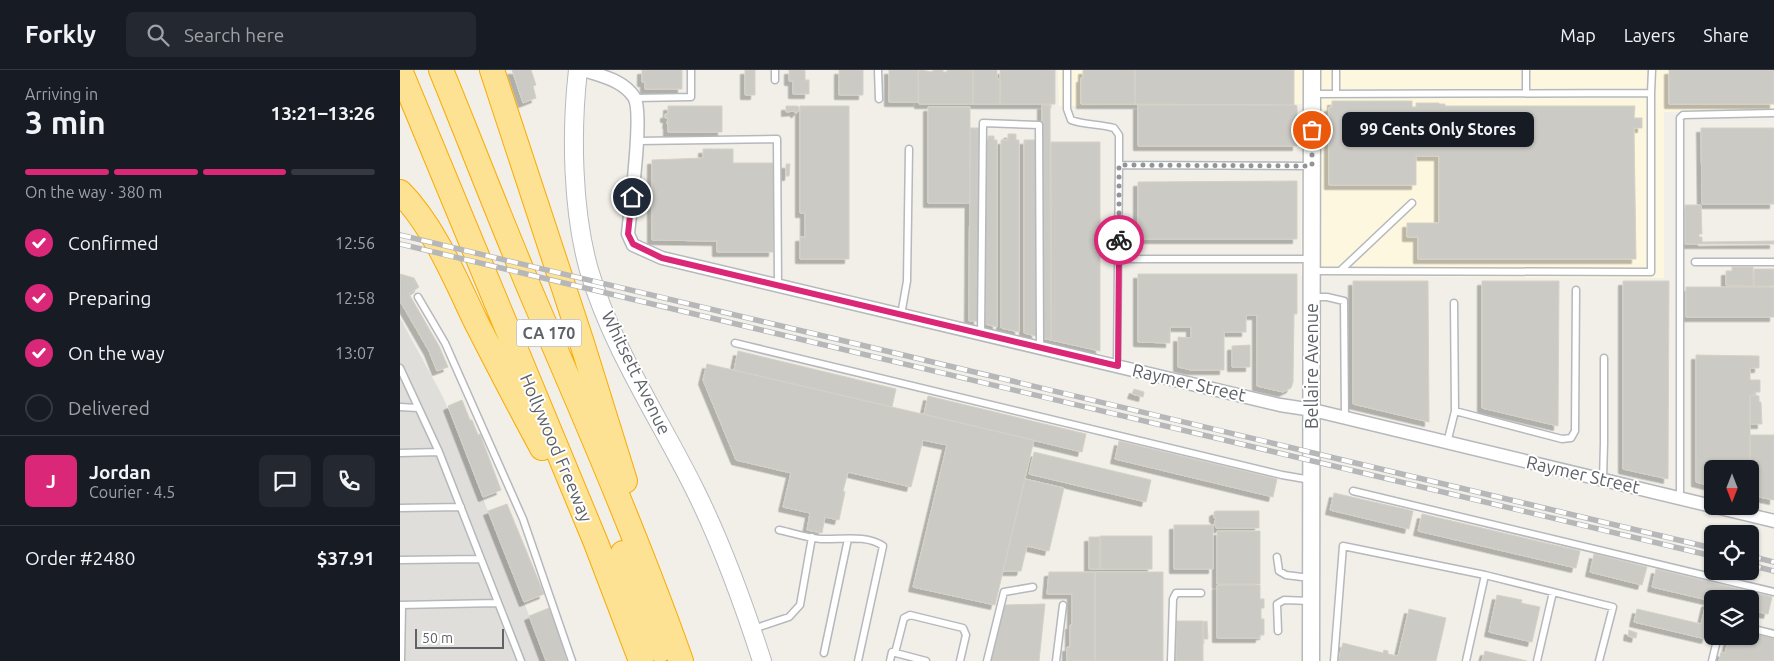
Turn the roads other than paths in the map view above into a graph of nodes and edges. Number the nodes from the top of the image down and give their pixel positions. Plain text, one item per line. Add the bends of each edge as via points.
1 (400, 70) edge
2 (414, 70) edge
3 (425, 70) edge
4 (441, 70) edge
5 (492, 70) edge
6 (578, 70) edge
7 (584, 70) edge
8 (691, 70) edge
9 (775, 70) edge
10 (878, 70) edge
11 (1067, 70) edge
12 (1312, 70) edge
13 (1336, 70) edge
14 (1526, 70) edge
15 (1652, 70) edge
16 (775, 80) dead end
17 (1526, 93) junction
18 (1651, 93) junction
19 (1312, 94) junction
20 (1336, 94) junction
21 (635, 98) junction
22 (879, 99) dead end
23 (1774, 113) edge
24 (637, 141) junction
25 (910, 149) dead end
26 (1119, 165) junction
27 (1312, 166) junction
28 (400, 192) edge
29 (1412, 202) dead end
30 (1118, 259) junction
31 (1695, 262) dead end
32 (1774, 262) edge
33 (1312, 265) junction
34 (1340, 271) junction
35 (778, 285) junction
36 (1576, 290) dead end
37 (418, 297) dead end
38 (1312, 297) junction
39 (1454, 303) dead end
40 (901, 315) junction
41 (981, 334) junction
42 (735, 343) dead end
43 (1040, 348) junction
44 (1604, 358) dead end
45 (1118, 366) junction
46 (400, 368) edge
47 (400, 407) edge
48 (418, 408) junction
49 (1312, 410) junction
50 (1454, 411) junction
51 (1346, 418) junction
52 (1446, 443) junction
53 (439, 452) junction
54 (400, 453) edge
55 (1603, 480) junction
56 (1312, 481) junction
57 (1353, 490) dead end
58 (1680, 499) junction
59 (461, 507) junction
60 (400, 508) edge
61 (1774, 521) edge
62 (779, 530) dead end
63 (812, 537) junction
64 (848, 539) junction
65 (596, 543) junction
66 (1278, 557) dead end
67 (481, 558) junction
68 (400, 560) edge
69 (1484, 575) junction
70 (1312, 578) junction
71 (1033, 587) dead end
72 (1553, 592) junction
73 (1774, 592) edge
74 (1202, 593) dead end
75 (657, 596) junction
76 (1312, 601) junction
77 (498, 603) junction
78 (401, 605) edge
79 (1063, 605) dead end
80 (752, 629) junction
81 (1759, 630) edge
82 (1278, 631) dead end
83 (1774, 634) edge
84 (1716, 645) edge
85 (824, 653) dead end
86 (895, 653) junction
87 (402, 661) edge
88 (521, 661) edge
89 (572, 661) edge
90 (641, 661) edge
91 (654, 661) edge
92 (664, 661) edge
93 (681, 661) edge
94 (762, 661) edge
95 (858, 661) edge
96 (890, 661) edge
97 (926, 661) edge
98 (960, 661) edge
99 (988, 661) edge
100 (1056, 661) edge
101 (1171, 661) edge
102 (1311, 661) edge
103 (1334, 661) edge
104 (1466, 661) edge
105 (1537, 661) edge
106 (1599, 661) edge
107 (1712, 661) edge

1 - 65 highway, Hollywood Freeway / CA 170
2 - 91 highway
3 - 92 highway
4 - 75 highway, CA 170
5 - 75 highway via 613,439
6 - 80 main road, Whitsett Avenue via 573,146 579,220 589,269 630,368 694,488 726,557
7 - 21 street via 620,83
8 - 21 lane via 691,97
9 - 16 lane
10 - 22 lane
11 - 26 lane via 1067,109 1071,120 1114,128 1119,135
12 - 19 street, Bellaire Avenue
13 - 20 lane
14 - 17 lane
15 - 18 lane
17 - 18 lane
17 - 20 lane
18 - 34 lane via 1651,272
19 - 20 lane
19 - 27 street, Bellaire Avenue
21 - 24 street, Raymer Street
23 - 58 lane via 1683,115 1680,118
24 - 35 street, Raymer Street via 628,234 633,244 662,258
24 - 35 lane via 777,139
25 - 40 lane via 907,281
26 - 27 lane
26 - 30 lane
27 - 33 street, Bellaire Avenue
28 - 65 highway via 412,204 454,275 509,388
29 - 34 lane
30 - 33 lane
30 - 45 lane
31 - 32 lane
33 - 34 lane
33 - 38 street, Bellaire Avenue
35 - 40 street, Raymer Street
36 - 50 lane via 1575,431 1570,438 1562,439
37 - 89 lane via 445,343 523,519
38 - 49 street, Bellaire Avenue
38 - 51 lane via 1344,301
39 - 50 lane
40 - 41 street, Raymer Street
41 - 43 street, Raymer Street
41 - 43 lane via 983,124 1040,125
42 - 56 lane
43 - 45 street, Raymer Street
44 - 55 lane
45 - 49 street, Raymer Street
46 - 48 lane
47 - 48 lane
48 - 53 lane
49 - 51 street, Raymer Street
49 - 56 street, Bellaire Avenue
50 - 52 lane
51 - 52 street, Raymer Street
52 - 55 street, Raymer Street
53 - 54 lane
53 - 59 lane
55 - 58 street, Raymer Street
56 - 70 street, Bellaire Avenue
57 - 73 lane
58 - 61 street, Raymer Street
59 - 60 lane
59 - 67 lane
62 - 63 lane
63 - 64 lane
63 - 80 lane via 800,606 789,617
64 - 85 lane
64 - 95 lane via 862,539 883,546
65 - 90 highway, Hollywood Freeway / CA 170
66 - 70 lane via 1280,571 1286,575
67 - 68 lane
67 - 77 lane
69 - 72 lane
69 - 103 lane via 1343,546
69 - 104 lane
70 - 76 street, Bellaire Avenue
71 - 99 lane via 1004,592
72 - 105 lane
72 - 106 lane via 1613,607
74 - 101 lane via 1176,593 1173,599
75 - 93 highway, CA 170
76 - 82 lane via 1284,600 1277,604
76 - 102 street, Bellaire Avenue
77 - 78 lane
77 - 88 lane
78 - 87 lane
79 - 100 lane
80 - 94 main road, Whitsett Avenue
81 - 83 lane
84 - 107 lane
86 - 96 lane via 892,652
86 - 97 lane
86 - 98 lane via 904,618 910,615 964,628 966,635

